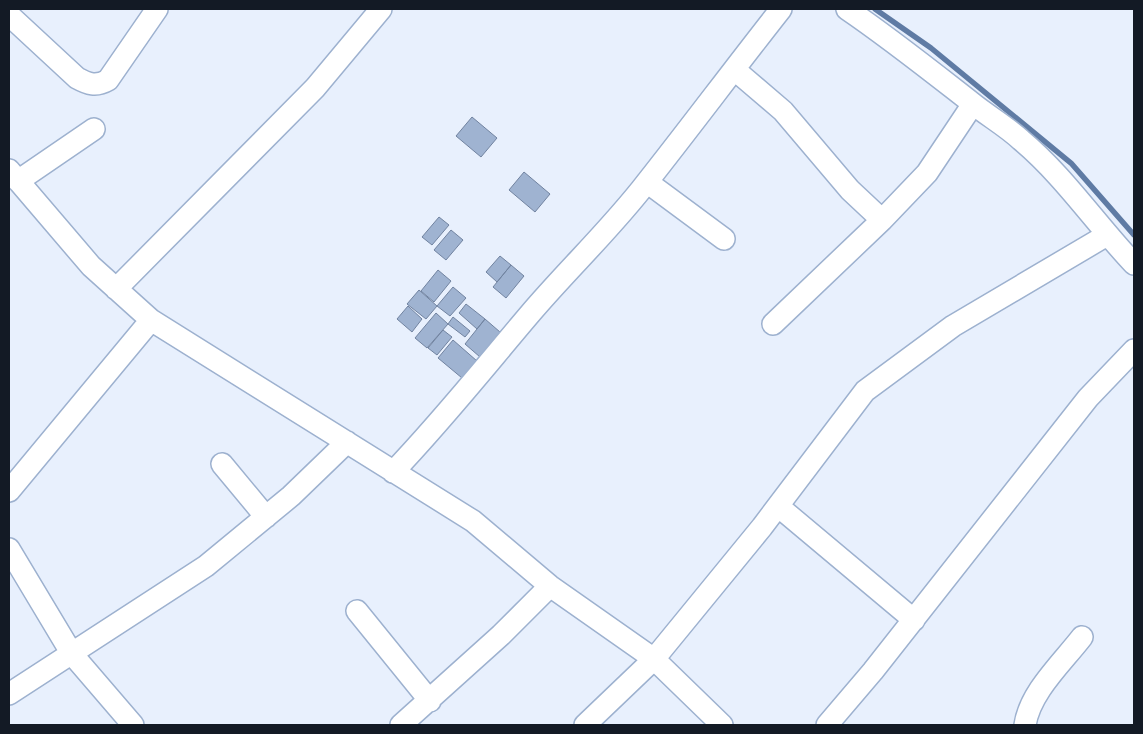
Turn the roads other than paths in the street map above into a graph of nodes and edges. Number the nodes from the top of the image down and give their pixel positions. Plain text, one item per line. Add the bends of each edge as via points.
1 (157, 9) edge
2 (381, 9) edge
3 (781, 9) edge
4 (847, 9) edge
5 (9, 16) edge
6 (735, 70) junction
7 (973, 104) junction
8 (94, 129) dead end
9 (11, 174) edge
10 (647, 182) junction
11 (882, 220) junction
12 (1107, 236) junction
13 (724, 239) dead end
14 (1134, 264) edge
15 (116, 289) junction
16 (151, 320) junction
17 (774, 324) dead end
18 (1134, 350) edge
19 (347, 442) junction
20 (222, 464) dead end
21 (393, 472) junction
22 (9, 491) edge
23 (778, 506) junction
24 (266, 517) junction
25 (9, 549) edge
26 (550, 586) junction
27 (357, 611) dead end
28 (914, 620) junction
29 (1082, 637) dead end
30 (72, 654) junction
31 (654, 659) junction
32 (9, 694) edge
33 (430, 701) junction
34 (133, 725) edge
35 (401, 725) edge
36 (584, 725) edge
37 (722, 725) edge
38 (827, 725) edge
39 (1025, 725) edge

1 - 5 street via 108,80 100,84 87,84 77,78
2 - 15 street via 315,88
3 - 6 street
4 - 7 street via 900,44
6 - 10 street
6 - 11 street via 783,111 850,190
7 - 11 street via 926,173
7 - 12 street via 1022,140 1076,196
8 - 9 street
9 - 15 street via 91,266
10 - 13 street
10 - 21 street via 552,288 425,440
11 - 17 street
12 - 14 street
12 - 23 street via 953,326 865,391
15 - 16 street
16 - 19 street
16 - 22 street
18 - 28 street via 1088,398
19 - 21 street
19 - 24 street
20 - 24 street
21 - 26 street via 473,521
23 - 28 street
23 - 31 street
24 - 30 street via 206,566
25 - 30 street
26 - 31 street
26 - 33 street
27 - 33 street
28 - 38 street
29 - 39 street via 1036,696
30 - 32 street
30 - 34 street
31 - 36 street
31 - 37 street
33 - 35 street

